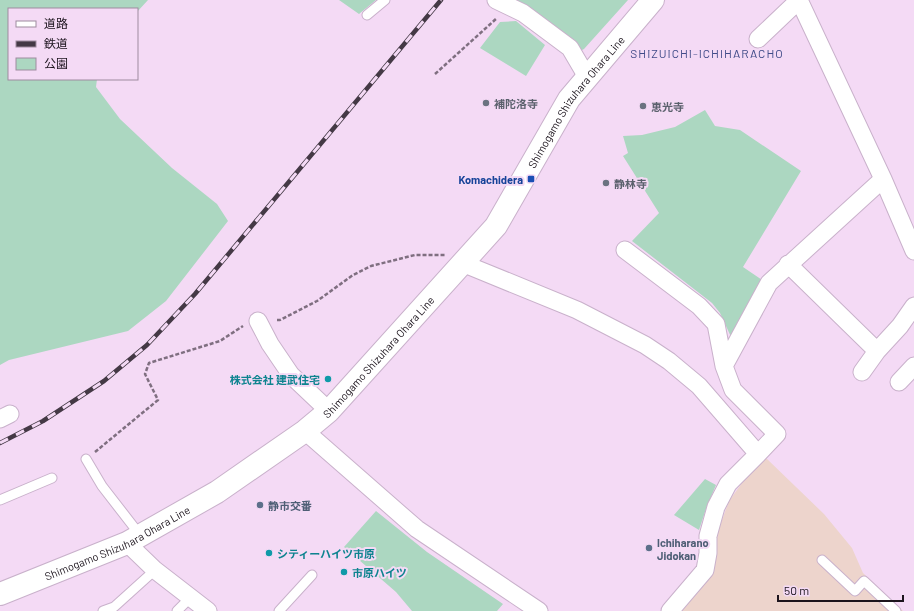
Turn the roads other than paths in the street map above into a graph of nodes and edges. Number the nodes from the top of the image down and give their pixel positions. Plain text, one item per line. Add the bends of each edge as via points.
1 (385, 0) edge
2 (653, 0) edge
3 (799, 0) edge
4 (503, 3) edge
5 (367, 15) dead end
6 (758, 39) dead end
7 (587, 76) junction
8 (883, 179) junction
9 (625, 250) dead end
10 (914, 251) edge
11 (466, 259) junction
12 (788, 264) junction
13 (914, 306) edge
14 (258, 321) road end
15 (877, 351) junction
16 (724, 366) junction
17 (914, 366) edge
18 (862, 372) dead end
19 (899, 382) dead end
20 (329, 411) junction
21 (305, 431) junction
22 (758, 454) junction
23 (86, 459) road end
24 (52, 478) dead end
25 (0, 500) edge
26 (134, 539) junction
27 (822, 560) dead end
28 (155, 570) junction
29 (312, 575) dead end
30 (0, 594) edge
31 (190, 598) junction
32 (103, 611) edge
33 (177, 611) edge
34 (208, 611) edge
35 (279, 611) edge
36 (539, 611) edge
37 (670, 611) edge
38 (896, 611) edge

1 - 5 lane
2 - 7 main road, Shimogamo Shizuhara Ohara Line
3 - 6 street
3 - 8 street
4 - 7 street via 524,13 570,48
7 - 11 main road, Shimogamo Shizuhara Ohara Line via 570,98 496,226
8 - 10 street
8 - 12 street
9 - 16 street via 699,306 716,324
11 - 20 main road, Shimogamo Shizuhara Ohara Line
11 - 22 street via 577,310 645,345 669,361 699,386
12 - 15 street
12 - 16 street via 768,283
13 - 15 street
14 - 20 street via 291,375
15 - 18 street
16 - 22 street via 733,390 777,434
17 - 19 street
20 - 21 main road, Shimogamo Shizuhara Ohara Line
21 - 26 main road, Shimogamo Shizuhara Ohara Line via 217,492
21 - 36 street via 417,529
22 - 37 street via 728,484 716,507 708,536 705,570
23 - 26 lane
24 - 25 lane
26 - 28 street
26 - 30 main road, Shimogamo Shizuhara Ohara Line
27 - 38 lane via 855,591 864,581
28 - 31 street
28 - 32 lane via 114,607
29 - 35 lane
31 - 33 lane
31 - 34 street

